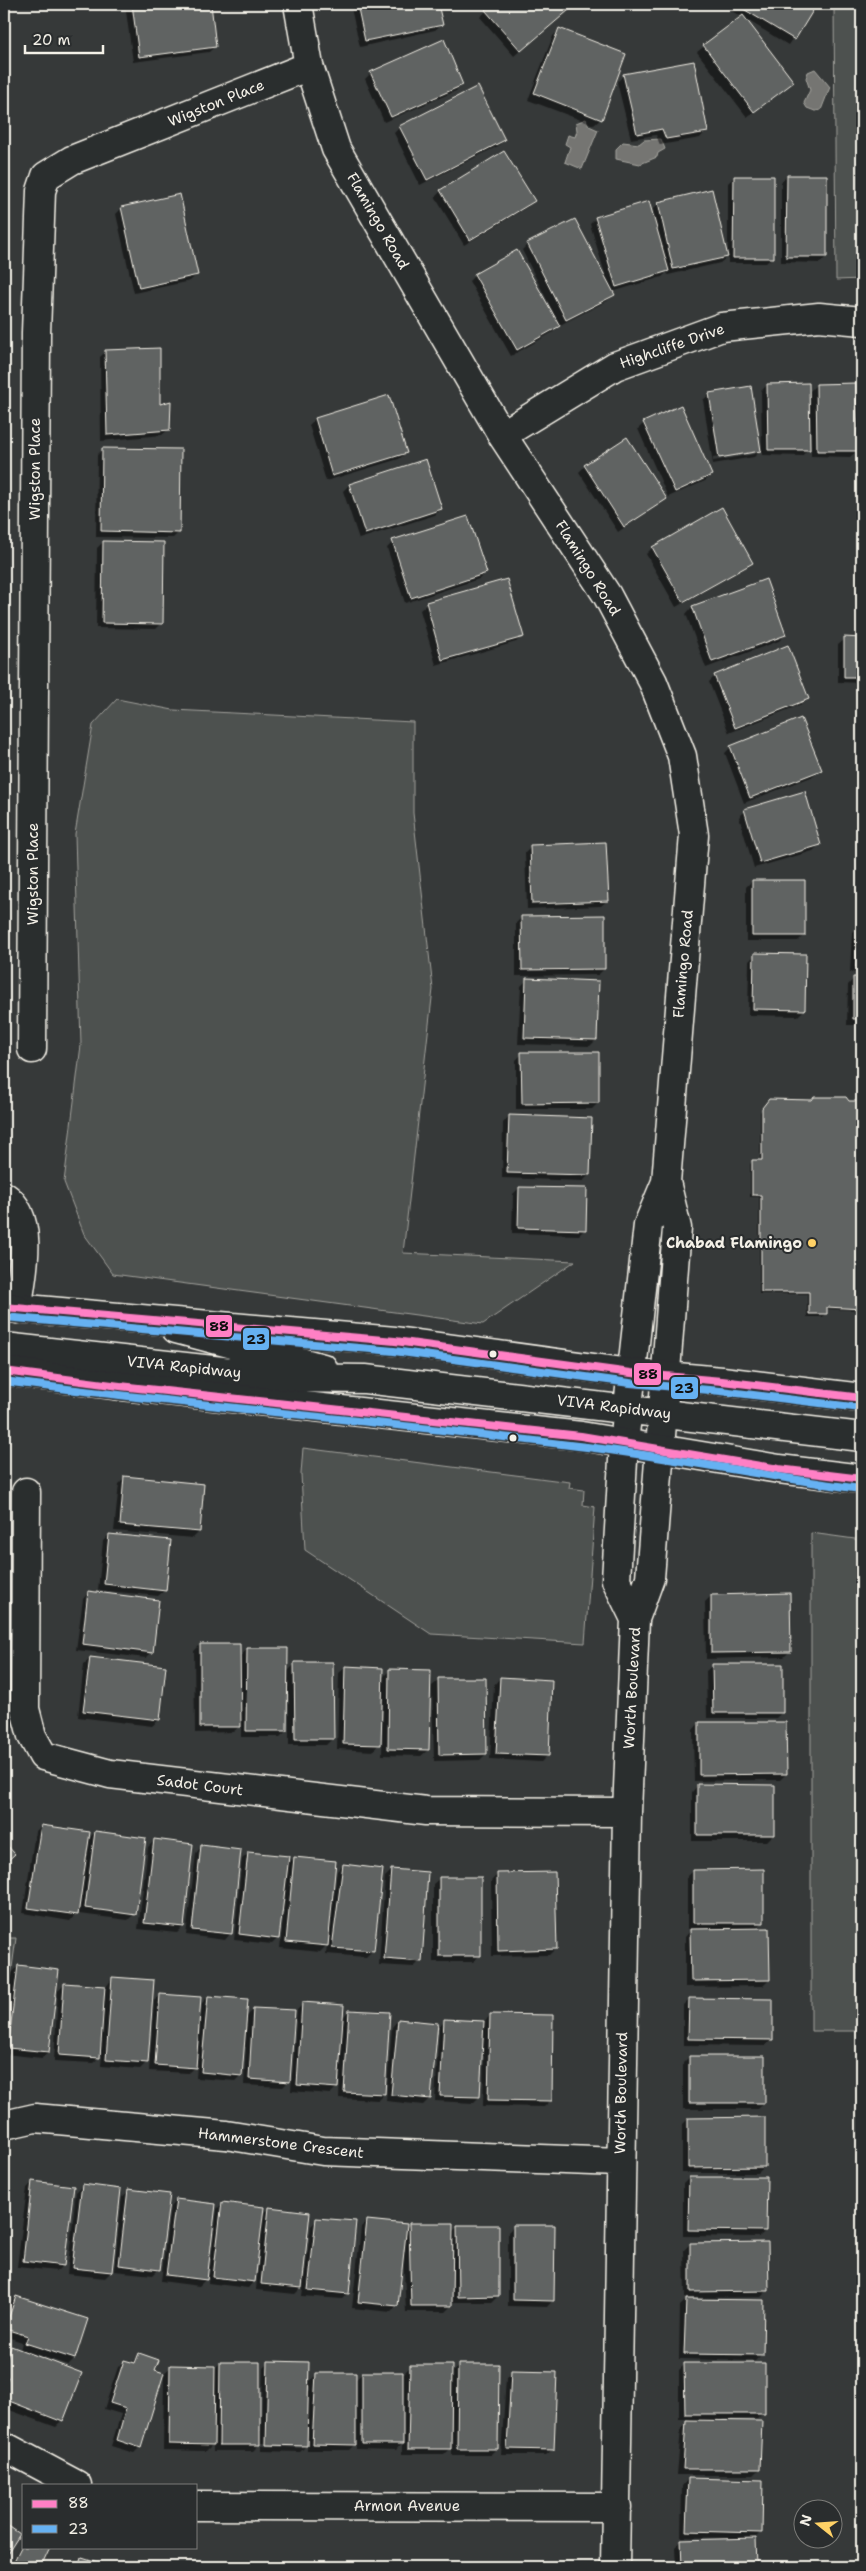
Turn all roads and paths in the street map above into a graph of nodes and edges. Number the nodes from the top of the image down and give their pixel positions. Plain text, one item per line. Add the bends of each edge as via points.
1 (298, 4) edge
2 (309, 66) junction
3 (862, 321) edge
4 (502, 435) junction
5 (32, 1049) dead end
6 (666, 1182) junction
7 (4, 1196) edge
8 (8, 1308) edge
9 (138, 1320) junction
10 (4, 1347) edge
11 (4, 1371) edge
12 (631, 1373) junction
13 (667, 1376) junction
14 (365, 1379) junction
15 (862, 1398) edge
16 (628, 1408) junction
17 (663, 1413) junction
18 (862, 1437) edge
19 (624, 1443) junction
20 (659, 1450) junction
21 (862, 1479) edge
22 (26, 1492) dead end
23 (635, 1619) junction
24 (626, 1812) junction
25 (4, 2124) edge
26 (620, 2162) junction
27 (4, 2446) edge
28 (75, 2484) edge
29 (198, 2506) edge
30 (617, 2507) junction
31 (616, 2567) edge

1 - 2 street, Flamingo Road
2 - 4 street, Flamingo Road via 336,149
2 - 5 street, Wigston Place via 72,160 46,176 41,191 36,332
3 - 4 street, Highcliffe Drive via 819,318 722,327 615,366
4 - 6 street, Flamingo Road via 607,595 653,682 682,756 694,835
6 - 12 street, Flamingo Road via 648,1225
6 - 13 street, Flamingo Road via 676,1228
7 - 8 street via 20,1214 24,1258
8 - 9 street
9 - 12 street via 395,1341
9 - 14 street, VIVA Rapidway
10 - 14 street, VIVA Rapidway via 286,1378
11 - 19 street
12 - 13 street
12 - 16 street, Flamingo Road
13 - 15 street
13 - 17 street, Flamingo Road
14 - 16 street, VIVA Rapidway
16 - 17 street, VIVA Rapidway
16 - 19 street, Worth Boulevard
17 - 18 street, VIVA Rapidway
17 - 20 street, Worth Boulevard
19 - 20 street
19 - 23 street, Worth Boulevard via 616,1580
20 - 21 street
20 - 23 street, Worth Boulevard via 650,1578
22 - 24 street, Sadot Court via 25,1709 32,1736 42,1756 110,1774 426,1811
23 - 24 street, Worth Boulevard
24 - 26 street, Worth Boulevard
25 - 26 street, Hammerstone Crescent via 35,2118 226,2135 323,2151
26 - 30 street, Worth Boulevard
27 - 28 street
29 - 30 street, Armon Avenue
30 - 31 street, Worth Boulevard

